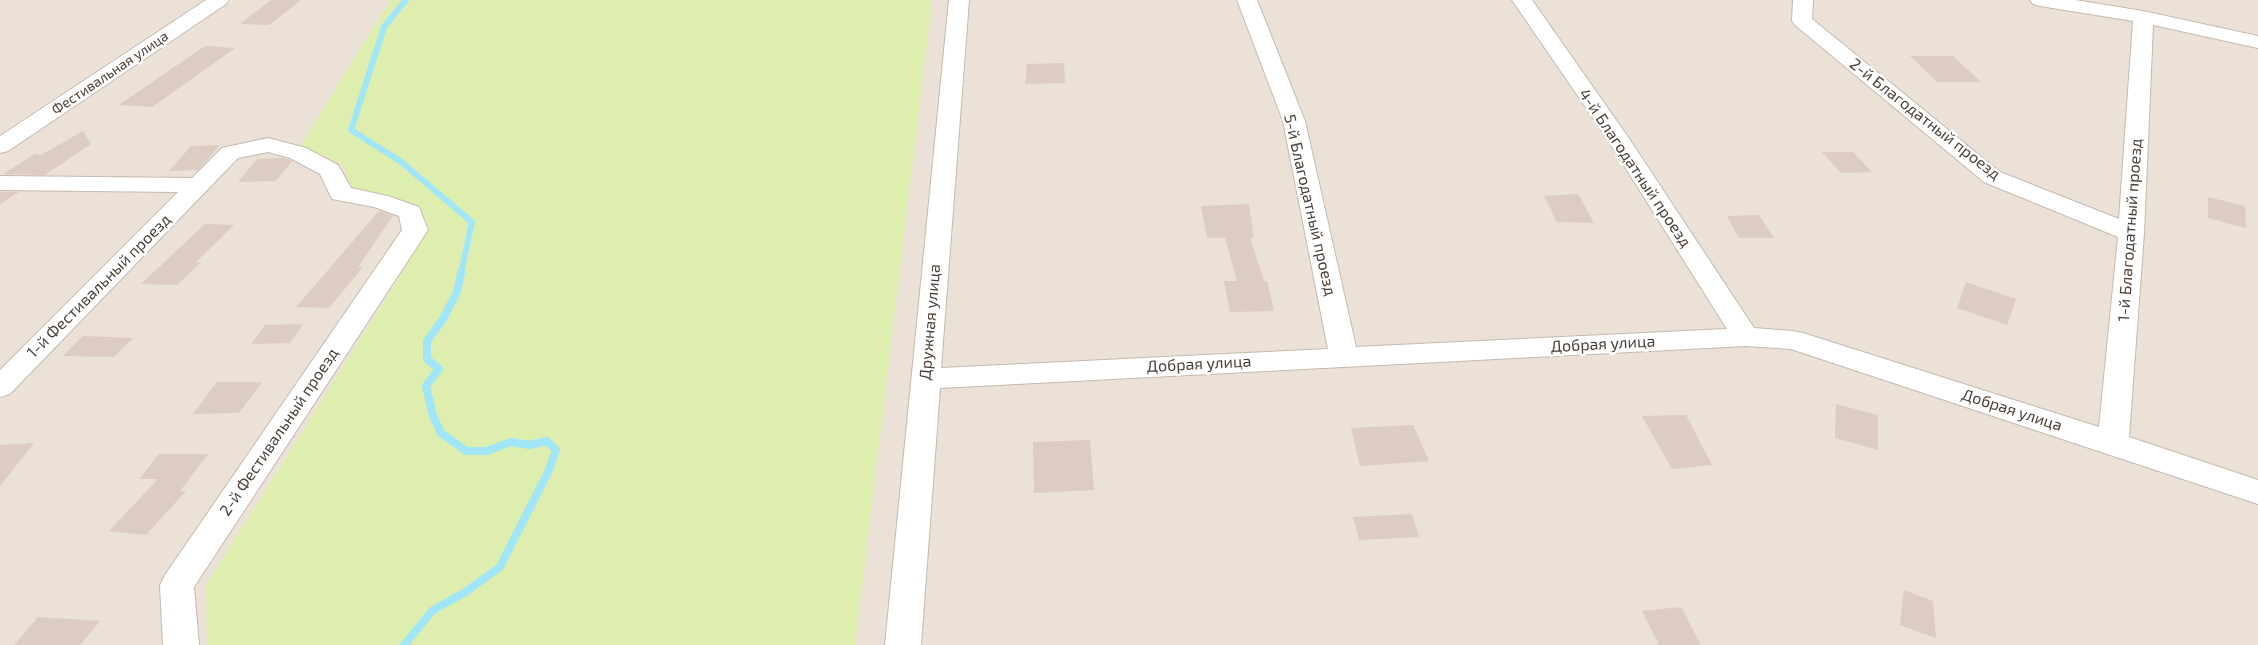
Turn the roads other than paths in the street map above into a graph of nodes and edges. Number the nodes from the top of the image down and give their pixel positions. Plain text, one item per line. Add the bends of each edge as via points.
1 (219, 0) edge
2 (959, 0) edge
3 (1247, 0) edge
4 (1522, 0) edge
5 (1803, 0) edge
6 (2040, 0) edge
7 (2151, 12) edge
8 (2258, 42) edge
9 (0, 146) edge
10 (0, 183) edge
11 (199, 185) junction
12 (415, 230) joint
13 (2131, 233) junction
14 (1746, 337) junction
15 (1344, 357) junction
16 (925, 379) junction
17 (0, 387) edge
18 (2113, 443) junction
19 (2258, 492) edge
20 (181, 645) edge
21 (903, 645) edge

1 - 9 street, Фестивальная улица
2 - 16 street, Дружная улица
3 - 15 street, 5-й Благодатный проезд via 1294,121
4 - 14 street, 4-й Благодатный проезд via 1617,137
5 - 13 street, 2-й Благодатный проезд via 1802,21 1992,177
6 - 7 street
7 - 8 street
7 - 13 street, 1-й Благодатный проезд
10 - 11 street
11 - 12 street, 1-й Фестивальный проезд via 230,153 268,144 298,153 330,170 341,194 379,201 410,212
11 - 17 street, 1-й Фестивальный проезд
12 - 20 street, 2-й Фестивальный проезд via 177,585
13 - 18 street, 1-й Благодатный проезд
14 - 15 street, Добрая улица
14 - 18 street, Добрая улица via 1793,340
15 - 16 street, Добрая улица
16 - 21 street, Дружная улица
18 - 19 street, Добрая улица

